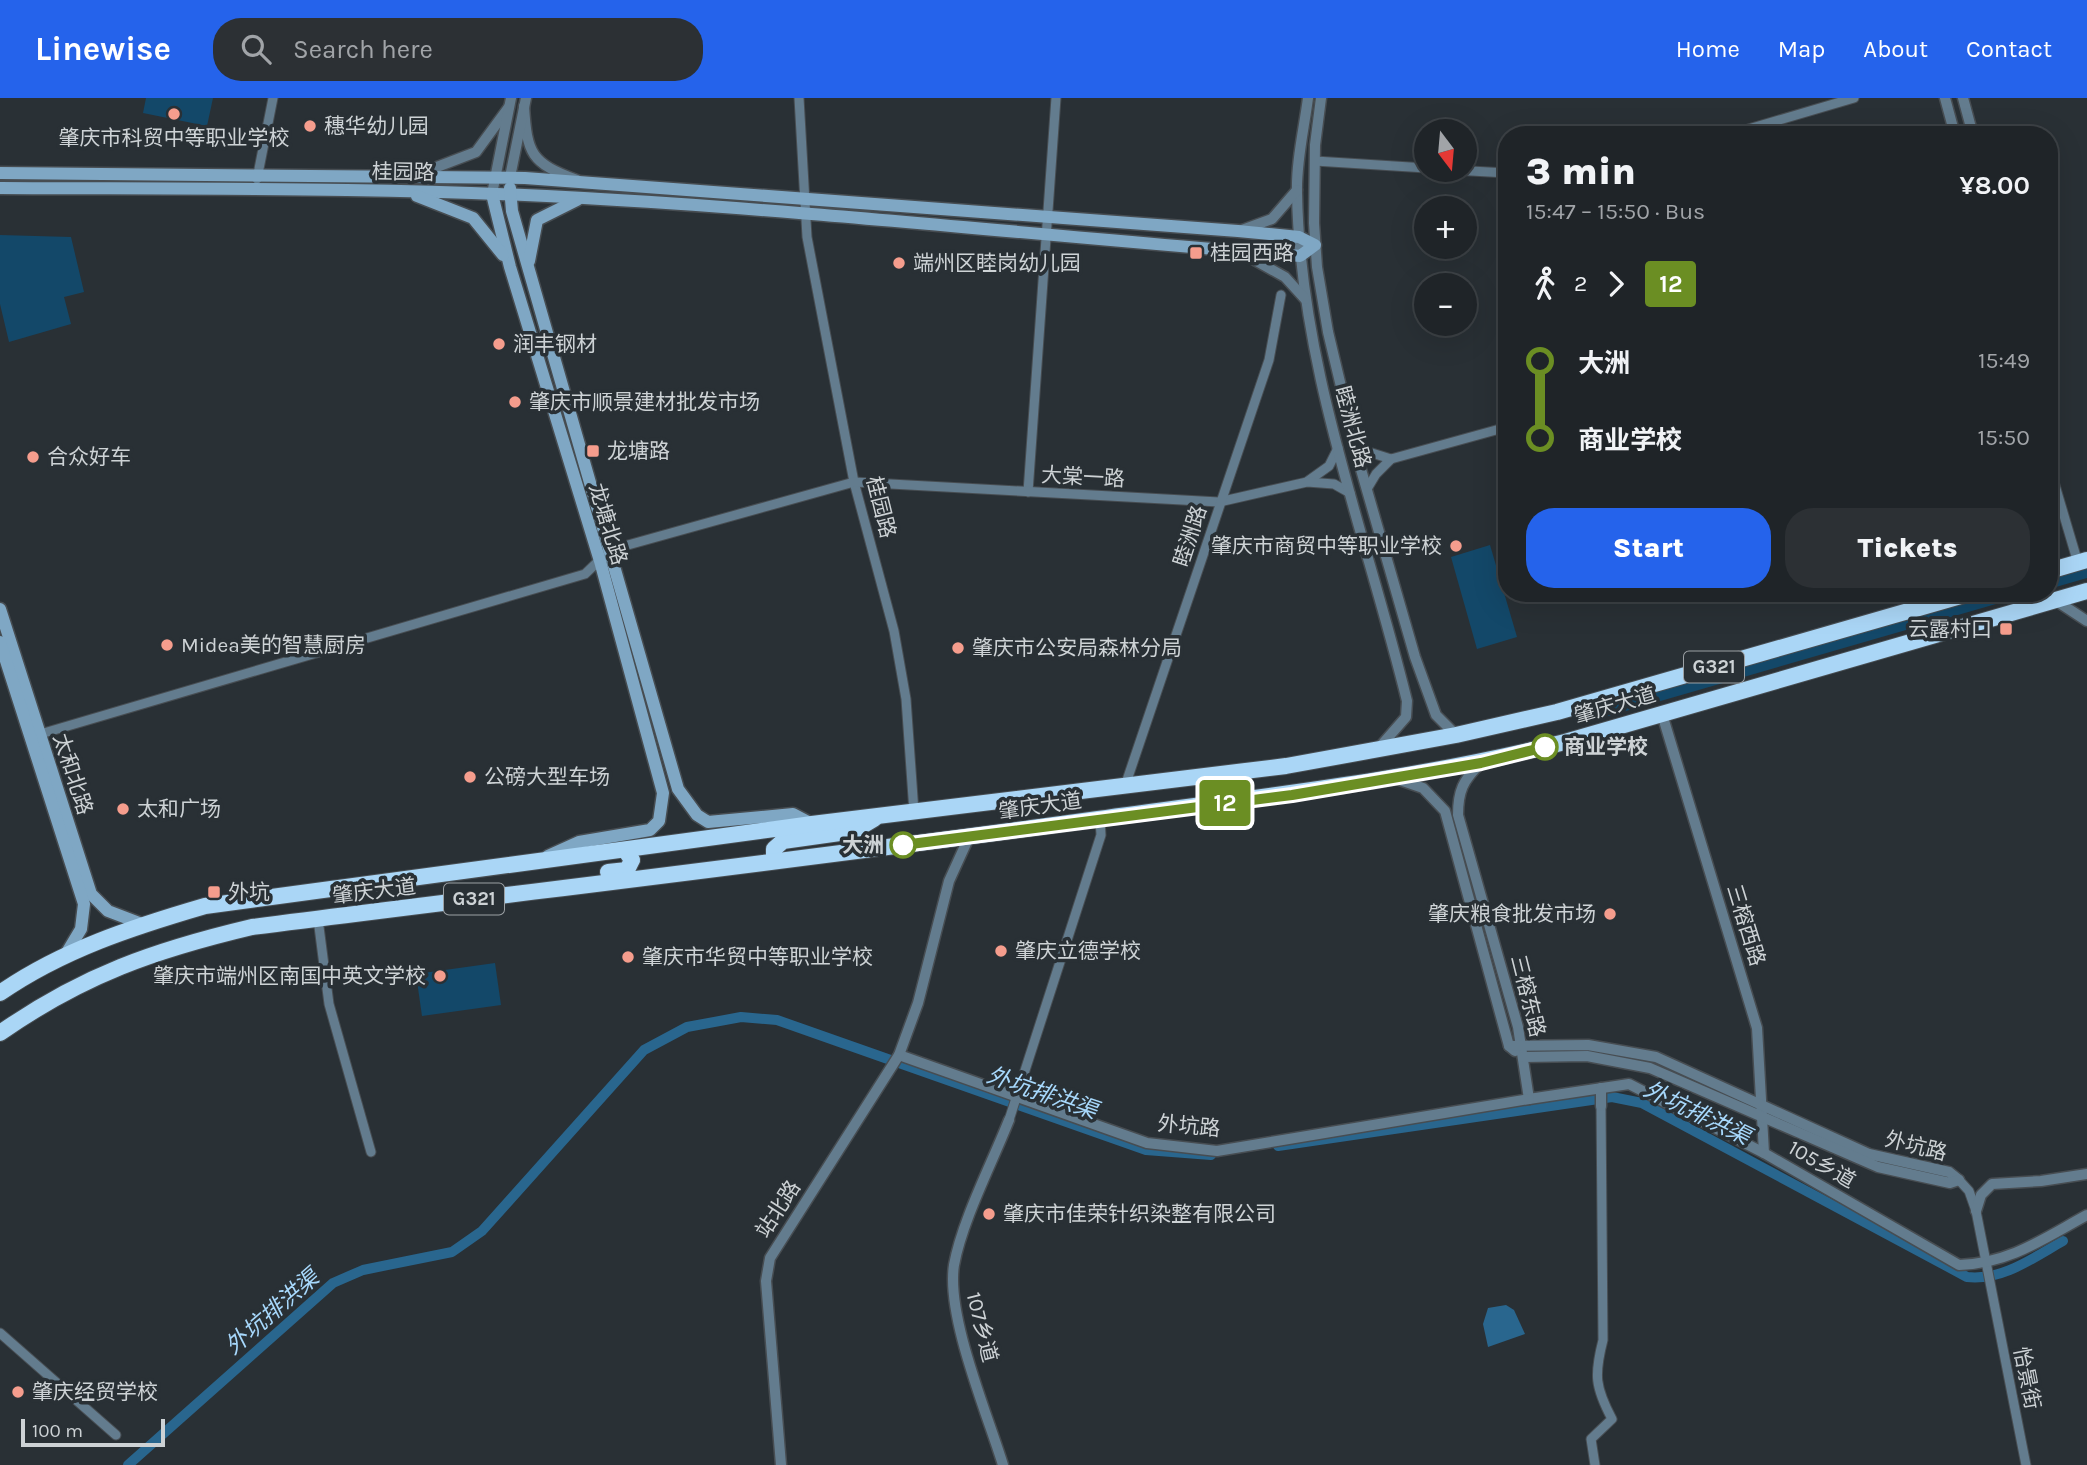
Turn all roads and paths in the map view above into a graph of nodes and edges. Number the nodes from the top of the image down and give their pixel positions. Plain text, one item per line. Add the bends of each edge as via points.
1 (273, 98) edge
2 (799, 98) edge
3 (1056, 98) edge
4 (1308, 98) edge
5 (1321, 98) edge
6 (1854, 98) edge
7 (1945, 98) edge
8 (1963, 98) edge
9 (525, 102) edge
10 (510, 103) edge
11 (1759, 126) edge
12 (1953, 126) edge
13 (1971, 126) edge
14 (1315, 161) junction
15 (1414, 167) edge
16 (1477, 171) edge
17 (1498, 172) edge
18 (0, 173) edge
19 (257, 176) junction
20 (493, 177) junction
21 (510, 177) junction
22 (410, 178) junction
23 (583, 182) junction
24 (0, 188) edge
25 (254, 190) junction
26 (1297, 190) junction
27 (401, 191) junction
28 (492, 194) junction
29 (510, 195) junction
30 (803, 196) junction
31 (582, 198) junction
32 (804, 213) junction
33 (1048, 216) junction
34 (1238, 231) junction
35 (1046, 234) junction
36 (1299, 237) junction
37 (1315, 245) junction
38 (1240, 252) junction
39 (1300, 256) junction
40 (510, 267) junction
41 (528, 268) junction
42 (1281, 295) dead end
43 (1306, 300) junction
44 (1498, 429) edge
45 (1338, 447) junction
46 (1356, 448) junction
47 (1391, 459) junction
48 (854, 482) junction
49 (1307, 482) junction
50 (1367, 489) junction
51 (2058, 491) edge
52 (1028, 492) junction
53 (1352, 494) junction
54 (1219, 502) junction
55 (610, 550) junction
56 (600, 561) junction
57 (2082, 561) edge
58 (2058, 568) edge
59 (2087, 591) edge
60 (2058, 599) edge
61 (1940, 602) edge
62 (2048, 602) edge
63 (2058, 602) edge
64 (0, 609) edge
65 (2087, 621) edge
66 (0, 642) edge
67 (1415, 657) junction
68 (1399, 661) junction
69 (1565, 710) junction
70 (1662, 714) junction
71 (35, 735) junction
72 (1456, 735) junction
73 (1573, 740) junction
74 (1378, 750) junction
75 (1481, 763) junction
76 (1397, 779) junction
77 (1124, 786) junction
78 (914, 812) junction
79 (879, 816) junction
80 (1100, 819) junction
81 (812, 824) junction
82 (969, 837) junction
83 (625, 850) junction
84 (774, 861) junction
85 (531, 863) junction
86 (539, 891) junction
87 (318, 919) junction
88 (142, 924) junction
89 (66, 954) junction
90 (0, 993) edge
91 (0, 1032) edge
92 (1518, 1050) junction
93 (899, 1055) junction
94 (1601, 1088) junction
95 (1017, 1097) junction
96 (1529, 1100) junction
97 (1764, 1105) junction
98 (1601, 1106) joint
99 (1765, 1117) junction
100 (1009, 1120) joint
101 (371, 1152) dead end
102 (1765, 1153) junction
103 (2087, 1174) edge
104 (1959, 1180) junction
105 (1976, 1212) junction
106 (2087, 1215) edge
107 (1986, 1264) junction
108 (2, 1337) edge
109 (116, 1435) dead end
110 (781, 1465) edge
111 (1003, 1465) edge
112 (1595, 1465) edge
113 (2026, 1465) edge

1 - 19 street
2 - 30 street, 桂园路
3 - 33 street
4 - 26 street, 睦洲北路
5 - 14 street, 睦洲北路
6 - 11 street
7 - 12 street
8 - 13 street
9 - 21 street
9 - 23 street via 526,138 534,157 551,170
10 - 20 street
10 - 22 street via 476,152
14 - 15 street
14 - 37 street, 睦洲北路
16 - 17 street
18 - 19 main road
19 - 22 main road
19 - 25 street
20 - 21 main road
20 - 22 main road
20 - 28 street
21 - 23 main road
21 - 29 main road, 龙塘北路
23 - 30 main road
24 - 25 main road, 桂园路
25 - 27 main road, 桂园路
26 - 34 street via 1272,219
26 - 36 street, 睦洲北路
27 - 28 main road, 桂园路
27 - 40 main road via 473,218
28 - 29 main road, 桂园路
28 - 40 main road
29 - 31 main road, 桂园路
29 - 41 main road, 龙塘北路
30 - 32 street, 桂园路
30 - 33 main road
31 - 32 main road, 桂园路
31 - 41 main road via 537,220
32 - 35 main road, 桂园路
32 - 48 street, 桂园路
33 - 34 main road
33 - 35 street
34 - 36 main road
35 - 38 main road, 桂园路
35 - 52 street
36 - 37 main road
36 - 39 street, 睦洲北路
37 - 39 main road
37 - 46 street, 睦洲北路 via 1328,332
38 - 39 main road, 桂园路
38 - 43 street via 1285,277
39 - 43 street, 睦洲北路
40 - 56 main road, 龙塘北路
41 - 55 main road, 龙塘北路
42 - 54 street, 睦洲路 via 1269,360
43 - 45 street, 睦洲北路
44 - 47 street
45 - 49 street via 1329,466
45 - 53 street, 睦洲北路
46 - 47 street
46 - 50 street, 睦洲北路
47 - 50 street
48 - 52 street, 大棠一路
48 - 55 street, 大棠一路
48 - 78 street, 桂园路 via 897,644
49 - 53 street via 1334,484
49 - 54 street, 大棠一路
50 - 67 street, 睦洲北路
51 - 57 street
52 - 54 street, 大棠一路
53 - 68 street, 睦洲北路
54 - 77 street, 睦洲路
55 - 56 street
55 - 81 main road, 龙塘北路 via 678,789 696,814 708,822 793,814
56 - 71 street via 585,575
56 - 85 main road, 龙塘北路 via 663,793 659,821 650,830 579,842
57 - 58 highway
59 - 60 highway, 肇庆大道 / G321
61 - 69 highway, G321
62 - 70 highway, 肇庆大道 / G321
63 - 65 street
64 - 71 main road, 太和北路
66 - 71 main road, 太和北路
67 - 68 street via 1418,683 1412,685
67 - 72 street, 睦洲北路 via 1436,715
68 - 74 street, 睦洲北路 via 1406,718
69 - 72 highway, G321
69 - 73 highway
70 - 73 highway, 肇庆大道 / G321
70 - 97 street, 三榕西路 via 1757,1028
71 - 88 main road, 太和北路 via 91,894 108,911
71 - 89 main road, 太和北路 via 84,904 81,929
72 - 74 highway, G321
73 - 75 highway, 肇庆大道 / G321
74 - 77 highway, G321
75 - 76 highway, 肇庆大道 / G321
75 - 92 street, 三榕东路 via 1464,779 1458,815
76 - 80 highway, 肇庆大道 / G321
76 - 92 street, 三榕东路 via 1423,788 1445,811
77 - 78 highway, 肇庆大道 / G321
78 - 79 highway, 肇庆大道 / G321
79 - 81 highway, 肇庆大道 / G321
79 - 84 highway via 854,831 783,841 774,849
80 - 82 highway, 肇庆大道 / G321
80 - 95 street via 1101,835
81 - 83 highway, 肇庆大道 / G321
82 - 84 highway, 肇庆大道 / G321
82 - 93 street via 949,881 918,1003
83 - 85 highway, 肇庆大道 / G321
83 - 86 highway via 632,860 627,870 566,878
84 - 86 highway, 肇庆大道 / G321
85 - 88 highway, 肇庆大道 / G321 via 205,906
86 - 87 highway, 肇庆大道 / G321
87 - 91 highway, 肇庆大道 / G321 via 252,927 176,945 94,976
87 - 101 street via 330,1004
88 - 89 highway, 肇庆大道 / G321
89 - 90 highway, 肇庆大道 / G321
92 - 96 street
92 - 97 street, 外坑路 via 1588,1045 1656,1057
92 - 99 street, 外坑路 via 1650,1068
93 - 95 street, 外坑路
93 - 110 street, 站北路 via 770,1258 765,1281
94 - 96 street, 105乡道
94 - 98 street
94 - 102 street, 105乡道 via 1629,1084
95 - 96 street, 外坑路 via 1147,1143 1217,1151
95 - 100 street
97 - 99 street, 三榕西路
97 - 104 street, 外坑路 via 1869,1154 1949,1172
98 - 112 street via 1603,1339 1597,1389 1612,1419 1591,1439
99 - 102 street, 三榕西路
99 - 104 street, 外坑路 via 1878,1167 1950,1183
100 - 111 street, 107乡道 via 954,1263 952,1288 957,1318
102 - 107 street, 105乡道 via 1959,1265
103 - 105 street via 1992,1184 1981,1195
104 - 105 street, 怡景街 via 1969,1191
105 - 107 street, 怡景街
106 - 107 street, 105乡道 via 2007,1259
107 - 113 street, 怡景街
108 - 109 street

